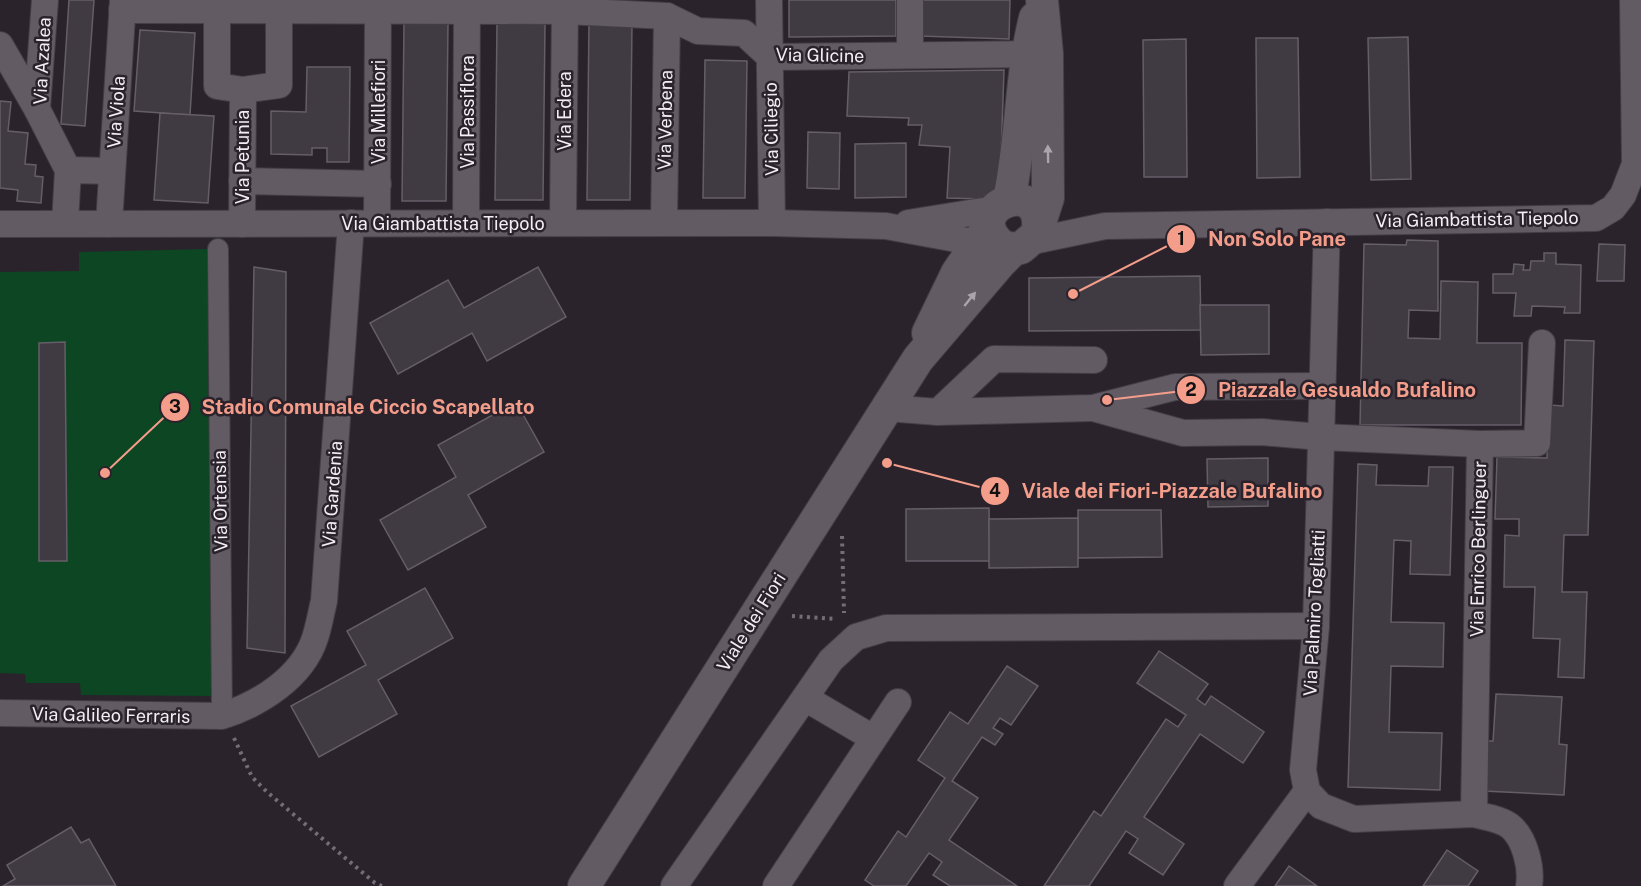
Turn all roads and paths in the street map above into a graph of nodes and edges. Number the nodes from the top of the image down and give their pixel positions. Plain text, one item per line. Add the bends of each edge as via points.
1 (45, 0) edge
2 (769, 0) edge
3 (910, 0) edge
4 (1041, 0) edge
5 (1633, 0) edge
6 (123, 5) edge
7 (378, 5) edge
8 (467, 5) edge
9 (565, 5) edge
10 (217, 10) junction
11 (279, 10) junction
12 (667, 16) junction
13 (0, 45) edge
14 (1037, 54) junction
15 (910, 55) junction
16 (770, 57) junction
17 (243, 90) junction
18 (37, 109) junction
19 (68, 170) junction
20 (112, 171) junction
21 (242, 181) junction
22 (378, 184) junction
23 (1328, 222) junction
24 (351, 223) junction
25 (377, 223) junction
26 (466, 223) junction
27 (563, 223) junction
28 (664, 223) junction
29 (772, 223) junction
30 (0, 224) edge
31 (65, 224) junction
32 (109, 224) junction
33 (242, 224) junction
34 (886, 226) junction
35 (1013, 226) junction
36 (942, 237) junction
37 (218, 249) dead end
38 (957, 273) junction
39 (1542, 343) dead end
40 (918, 359) junction
41 (1094, 360) dead end
42 (1322, 386) junction
43 (886, 408) junction
44 (1093, 408) junction
45 (938, 412) junction
46 (1322, 438) junction
47 (1480, 444) junction
48 (842, 531) dead end
49 (786, 616) dead end
50 (1316, 626) junction
51 (805, 698) junction
52 (898, 702) dead end
53 (0, 713) edge
54 (222, 716) junction
55 (873, 738) junction
56 (1307, 791) junction
57 (1474, 814) junction
58 (679, 884) edge
59 (382, 886) edge
60 (584, 886) edge
61 (776, 886) edge
62 (1237, 886) edge
63 (1528, 886) edge

1 - 18 street, Via Azalea
2 - 16 street, Via Ciliegio
3 - 15 street
4 - 14 street
5 - 23 street, Via Giambattista Tiepolo via 1635,164 1623,195 1613,208 1596,218
6 - 10 street, Via Glicine
6 - 20 street, Via Viola
7 - 8 street, Via Glicine
7 - 11 street, Via Glicine
7 - 22 street, Via Millefiori
8 - 9 street, Via Glicine
8 - 26 street, Via Passiflora
9 - 12 street, Via Glicine
9 - 27 street, Via Edera
10 - 11 street, Via Glicine
10 - 17 street via 217,86
11 - 17 street via 279,85
12 - 16 street, Via Glicine via 698,31 744,33
12 - 28 street, Via Verbena
13 - 18 street
14 - 15 street, Via Glicine
14 - 35 street via 1014,178
15 - 16 street, Via Glicine
16 - 29 street, Via Ciliegio
17 - 21 street, Via Petunia
18 - 19 street, Via Azalea
19 - 20 street
19 - 31 street
20 - 32 street, Via Viola
21 - 22 street
21 - 33 street, Via Petunia
22 - 25 street, Via Millefiori
23 - 35 street, Via Giambattista Tiepolo
23 - 42 street, Via Palmiro Togliatti
24 - 25 street, Via Giambattista Tiepolo
24 - 33 street, Via Giambattista Tiepolo
24 - 54 street, Via Gardenia via 324,601 315,640 299,667 273,691 250,707
25 - 26 street, Via Giambattista Tiepolo
26 - 27 street, Via Giambattista Tiepolo
27 - 28 street, Via Giambattista Tiepolo
28 - 29 street, Via Giambattista Tiepolo
29 - 34 street, Via Giambattista Tiepolo
30 - 31 street, Via Giambattista Tiepolo
31 - 32 street, Via Giambattista Tiepolo
32 - 33 street, Via Giambattista Tiepolo
34 - 35 street
34 - 36 street, Via Giambattista Tiepolo
35 - 36 street, Via Giambattista Tiepolo
35 - 38 street
40 -> 35 street via 1000,263
36 - 38 street via 956,250
37 - 54 street, Via Ortensia
38 - 40 street
39 - 47 street via 1537,443
40 - 43 street, Viale dei Fiori
41 - 45 street via 994,359
42 - 44 street via 1175,387
42 - 46 street, Via Palmiro Togliatti
43 - 45 street
43 - 60 street, Viale dei Fiori
44 - 45 street
44 - 46 street, Via Enrico Berlinguer via 1183,433 1262,432
46 - 47 street, Via Enrico Berlinguer
46 - 50 street, Via Palmiro Togliatti
47 - 57 street, Via Enrico Berlinguer
48 - 49 path via 845,619
50 - 51 street via 886,628 856,637 831,660
50 - 56 street, Via Palmiro Togliatti via 1303,770
51 - 55 street
51 - 58 street
52 - 55 street
53 - 54 street, Via Galileo Ferraris
54 - 59 path via 252,777
55 - 61 street
56 - 57 street via 1321,806 1354,819
56 - 62 street
57 - 63 street via 1510,826 1521,840

